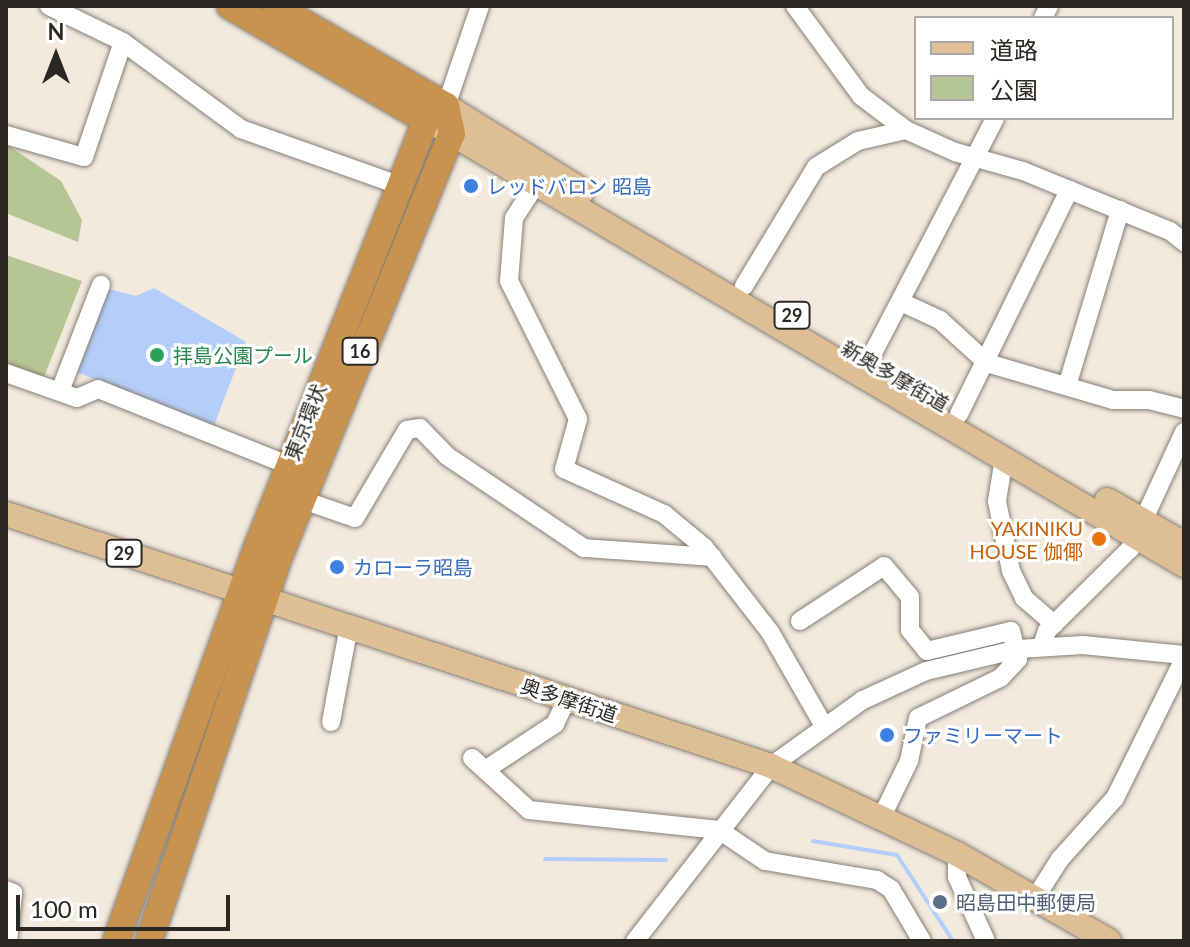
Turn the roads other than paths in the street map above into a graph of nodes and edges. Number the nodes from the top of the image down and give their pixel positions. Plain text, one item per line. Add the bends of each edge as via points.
1 (49, 6) edge
2 (230, 6) edge
3 (275, 6) edge
4 (480, 6) edge
5 (795, 6) edge
6 (123, 42) junction
7 (436, 113) junction
8 (994, 120) edge
9 (906, 130) junction
10 (452, 134) junction
11 (6, 135) edge
12 (975, 159) junction
13 (536, 184) junction
14 (398, 185) junction
15 (1069, 190) junction
16 (1120, 210) junction
17 (1184, 242) edge
18 (101, 285) dead end
19 (744, 286) junction
20 (901, 302) junction
21 (987, 363) junction
22 (866, 368) junction
23 (6, 373) edge
24 (1067, 386) junction
25 (60, 391) junction
26 (1184, 409) edge
27 (959, 414) junction
28 (1184, 432) edge
29 (1004, 458) junction
30 (288, 465) junction
31 (300, 499) junction
32 (6, 514) edge
33 (1140, 528) junction
34 (1184, 544) edge
35 (713, 557) junction
36 (1184, 565) edge
37 (253, 594) junction
38 (800, 621) dead end
39 (1054, 624) junction
40 (349, 626) junction
41 (1042, 646) junction
42 (1018, 649) junction
43 (1184, 657) edge
44 (566, 700) junction
45 (331, 722) dead end
46 (823, 724) junction
47 (771, 766) junction
48 (882, 816) junction
49 (719, 830) junction
50 (957, 854) junction
51 (6, 890) edge
52 (1034, 900) junction
53 (8, 941) edge
54 (116, 941) edge
55 (149, 941) edge
56 (635, 941) edge
57 (922, 941) edge
58 (986, 941) edge
59 (1109, 941) edge

1 - 6 street
2 - 7 highway
3 - 7 highway
4 - 7 street
5 - 9 street via 861,96
6 - 11 street via 84,157
6 - 14 street via 241,129
7 - 10 highway
7 - 14 highway, 東京環状 / 16
7 - 19 main road, 新奥多摩街道 / 29
8 - 12 street
9 - 12 street
9 - 19 street via 858,141 816,167
10 - 13 main road, 29
10 - 31 highway, 東京環状 / 16
12 - 15 street
12 - 20 street
13 - 22 main road, 29
13 - 35 street via 514,218 509,281 578,419 564,469 664,514
14 - 30 highway, 東京環状 / 16
15 - 16 street
15 - 21 street
16 - 17 street
16 - 24 street
18 - 25 street
19 - 22 main road, 新奥多摩街道 / 29
20 - 21 street via 940,320
20 - 22 street
21 - 24 street
21 - 27 street
22 - 27 main road, 新奥多摩街道 / 29
22 - 29 main road, 29
23 - 25 street
24 - 26 street via 1113,400 1149,400
25 - 30 street via 77,398 98,389
27 - 33 main road, 新奥多摩街道 / 29
28 - 33 street
29 - 33 main road, 29
29 - 39 street via 997,501 1011,571 1024,598
30 - 37 highway, 東京環状 / 16
31 - 35 street via 355,518 407,430 420,428 447,456 584,548
31 - 37 highway, 東京環状 / 16
32 - 37 main road, 奥多摩街道 / 29
33 - 34 main road, 29
33 - 36 main road, 29
33 - 39 street
35 - 46 street via 770,632
37 - 40 main road, 奥多摩街道 / 29
37 - 54 highway, 東京環状 / 16
37 - 55 highway, 東京環状 / 16
38 - 42 street via 884,566 910,597 910,630 927,651 1011,631
39 - 41 street
40 - 44 main road, 奥多摩街道 / 29
40 - 45 street
41 - 42 street
41 - 43 street
42 - 46 street via 926,671
42 - 48 street via 1018,659 1000,678 918,718 909,761
43 - 52 street via 1115,798 1060,859
44 - 47 main road, 奥多摩街道 / 29
44 - 49 street via 555,724 479,764 529,810
46 - 47 street
47 - 48 main road, 奥多摩街道 / 29
47 - 49 street
48 - 50 main road, 奥多摩街道 / 29
49 - 56 street
49 - 57 street via 760,860 882,882
50 - 52 main road, 奥多摩街道 / 29
50 - 58 street via 957,877
51 - 53 street via 13,893
52 - 59 main road, 奥多摩街道 / 29

